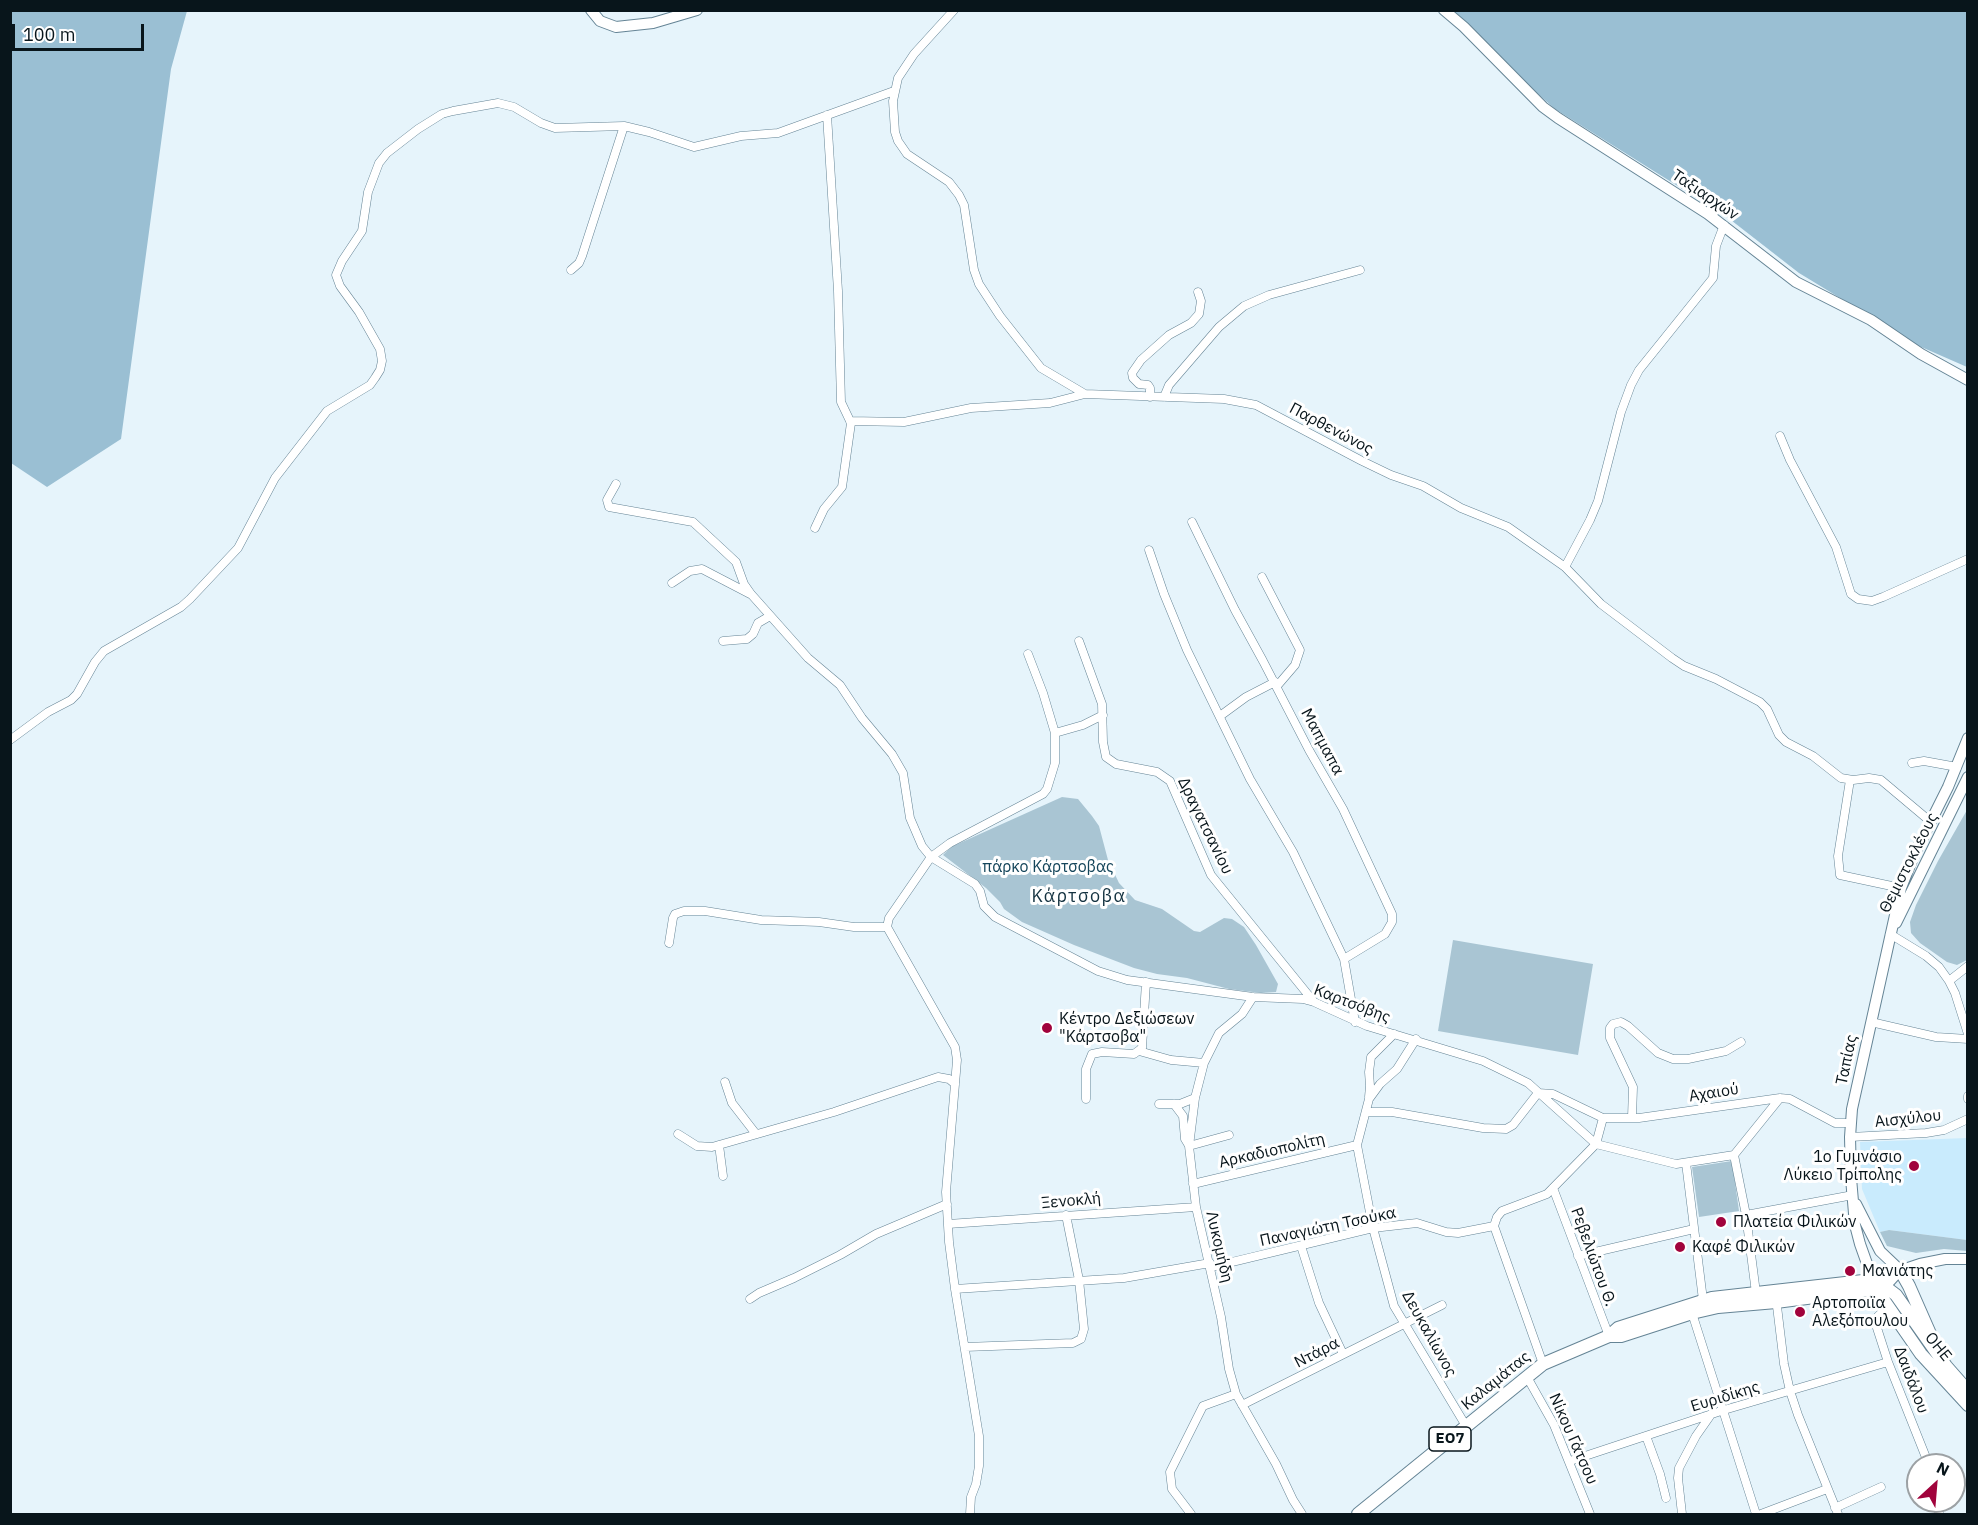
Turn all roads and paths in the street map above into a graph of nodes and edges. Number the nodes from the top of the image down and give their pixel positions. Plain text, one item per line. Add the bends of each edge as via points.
1 (591, 10) edge
2 (697, 10) edge
3 (954, 10) edge
4 (1444, 10) edge
5 (894, 91) junction
6 (826, 115) junction
7 (624, 126) junction
8 (1724, 225) junction
9 (571, 270) dead end
10 (1360, 270) dead end
11 (1198, 292) dead end
12 (1968, 380) edge
13 (1085, 394) junction
14 (1150, 397) junction
15 (1164, 397) junction
16 (850, 420) junction
17 (1780, 436) dead end
18 (616, 484) dead end
19 (1192, 522) dead end
20 (815, 528) dead end
21 (1149, 550) dead end
22 (1968, 559) edge
23 (1565, 567) junction
24 (1262, 577) dead end
25 (672, 583) dead end
26 (751, 594) junction
27 (770, 616) junction
28 (1080, 640) dead end
29 (723, 641) dead end
30 (1028, 654) dead end
31 (1276, 684) junction
32 (1103, 715) junction
33 (1220, 716) junction
34 (1055, 733) junction
35 (1968, 738) edge
36 (10, 740) edge
37 (1912, 763) dead end
38 (1957, 766) junction
39 (1968, 777) edge
40 (1850, 780) junction
41 (1968, 791) edge
42 (1949, 816) junction
43 (1931, 822) junction
44 (931, 856) junction
45 (1901, 888) junction
46 (887, 927) junction
47 (1890, 934) junction
48 (669, 943) dead end
49 (1344, 959) junction
50 (1968, 966) edge
51 (1949, 981) junction
52 (1146, 982) junction
53 (1253, 997) junction
54 (1314, 1002) junction
55 (1355, 1022) junction
56 (1870, 1022) junction
57 (1394, 1034) junction
58 (1968, 1034) edge
59 (1416, 1039) junction
60 (1968, 1039) edge
61 (1741, 1042) dead end
62 (1139, 1051) junction
63 (1204, 1063) junction
64 (725, 1082) dead end
65 (955, 1084) junction
66 (1538, 1093) junction
67 (1195, 1098) junction
68 (1780, 1098) junction
69 (1086, 1099) dead end
70 (1369, 1099) junction
71 (1159, 1104) dead end
72 (1174, 1104) junction
73 (1366, 1112) junction
74 (1603, 1118) junction
75 (1632, 1118) junction
76 (1968, 1119) edge
77 (1850, 1123) junction
78 (678, 1134) dead end
79 (756, 1134) junction
80 (1228, 1135) dead end
81 (1850, 1137) junction
82 (1596, 1144) junction
83 (719, 1145) junction
84 (1357, 1145) junction
85 (1189, 1146) junction
86 (1734, 1155) junction
87 (1686, 1163) junction
88 (723, 1176) dead end
89 (1192, 1184) junction
90 (1553, 1188) junction
91 (1852, 1195) junction
92 (947, 1204) junction
93 (1196, 1207) junction
94 (1066, 1215) junction
95 (1746, 1215) junction
96 (948, 1224) junction
97 (1494, 1226) junction
98 (1373, 1228) junction
99 (1694, 1229) junction
100 (1301, 1245) junction
101 (1578, 1256) junction
102 (1968, 1259) edge
103 (1210, 1265) junction
104 (1900, 1270) junction
105 (1079, 1280) junction
106 (1878, 1285) junction
107 (956, 1289) junction
108 (1756, 1293) junction
109 (1776, 1297) junction
110 (750, 1299) dead end
111 (1703, 1300) junction
112 (1442, 1305) dead end
113 (1888, 1307) junction
114 (1692, 1312) junction
115 (1404, 1324) junction
116 (1609, 1336) junction
117 (965, 1347) junction
118 (1343, 1354) junction
119 (1888, 1362) junction
120 (1543, 1364) junction
121 (1946, 1366) junction
122 (1527, 1377) junction
123 (1790, 1391) junction
124 (1968, 1391) edge
125 (1236, 1394) junction
126 (1242, 1405) junction
127 (1968, 1405) edge
128 (1724, 1410) junction
129 (1710, 1416) junction
130 (1467, 1426) junction
131 (1646, 1436) junction
132 (1924, 1453) edge
133 (1570, 1461) junction
134 (1881, 1487) dead end
135 (1827, 1489) junction
136 (1666, 1498) dead end
137 (1837, 1511) edge
138 (970, 1515) edge
139 (1191, 1515) edge
140 (1302, 1515) edge
141 (1358, 1515) edge
142 (1590, 1515) edge
143 (1682, 1515) edge
144 (1755, 1515) edge
145 (1761, 1515) edge

1 - 2 street via 600,21 616,27 652,23
3 - 5 street, Παρθενώνος via 904,66
4 - 8 street, Ταξιαρχών via 1543,107
5 - 6 street
5 - 13 street, Παρθενώνος via 894,126 903,149 949,182 960,195 976,278 985,295 1036,363
6 - 7 street via 778,133 741,136 694,147
6 - 16 street via 841,402
7 - 9 street via 582,256
7 - 36 street via 555,128 514,107 489,104 442,114 387,153 373,178 362,231 336,275 380,350 382,361 375,378 327,411 275,478 238,548 190,600 104,651 72,700
8 - 12 street, Ταξιαρχών via 1796,282 1878,325
8 - 23 street via 1716,246 1713,278 1631,384 1598,501
10 - 15 street via 1244,306 1212,335
11 - 14 street via 1199,314 1169,335 1132,373 1135,381 1148,385
13 - 14 street, Παρθενώνος
13 - 16 street via 1050,403 971,408 904,422
14 - 15 street, Παρθενώνος
15 - 23 street, Παρθενώνος via 1232,400 1263,408 1362,461 1508,527
16 - 20 street via 842,487
17 - 22 street via 1836,547 1851,594 1858,599 1872,601
18 - 26 street via 607,500 609,507 698,524 736,562
19 - 31 street, Μαπμαπα
21 - 33 street via 1187,650
23 - 40 street, Παρθενώνος via 1601,604 1671,658 1760,702 1781,739 1813,756 1835,775
24 - 31 street via 1300,650 1295,665
25 - 26 street via 690,571 702,569
26 - 27 street
27 - 29 street via 758,623 747,639
27 - 44 street via 808,658 840,685 892,754 903,773 910,818 918,839
28 - 32 street, Δραγατσανίου
30 - 34 street
31 - 33 street via 1252,693
31 - 49 street, Μαπμαπα via 1343,809 1392,914 1385,934
32 - 34 street
32 - 54 street, Δραγατσανίου via 1106,757 1116,764 1161,774 1170,781 1211,875
33 - 49 street via 1250,779 1293,852
34 - 44 street via 1055,763 1050,783 1042,794
35 - 38 street, Θεμιστοκλέους
37 - 38 street
38 - 43 street, Θεμιστοκλέους
39 - 42 street, Θεμιστοκλέους
40 - 43 street, Παρθενώνος via 1881,780
40 - 45 street via 1838,856 1840,875
41 - 42 street
42 - 47 street, Θεμιστοκλέους
43 - 45 street, Θεμιστοκλέους
44 - 46 street via 889,918
44 - 52 street, Καρτσόβης via 975,884 984,906 1003,922 1098,970
45 - 47 street, Θεμιστοκλέους
46 - 48 street via 684,911 673,918
46 - 65 street via 955,1047
47 - 51 street via 1926,956
47 - 56 street, Ταπίας
49 - 55 street
50 - 51 street
51 - 58 street
52 - 53 street, Καρτσόβης
52 - 62 street via 1143,1045
53 - 54 street, Καρτσόβης
53 - 63 street via 1242,1014 1219,1033
54 - 55 street, Καρτσόβης
55 - 57 street, Καρτσόβης
56 - 60 street via 1936,1037
56 - 77 street, Ταπίας
57 - 59 street, Καρτσόβης
57 - 70 street via 1375,1051 1370,1062
59 - 66 street, Καρτσόβης via 1483,1061 1524,1081
59 - 70 street via 1397,1069
61 - 75 street via 1726,1051 1673,1059 1658,1053 1628,1026 1621,1022 1613,1024 1610,1038 1633,1087
62 - 63 street via 1171,1060
62 - 69 street via 1092,1054 1086,1069
63 - 67 street
64 - 79 street via 732,1103
65 - 79 street via 938,1077
65 - 92 street
66 - 73 street via 1506,1129 1385,1111
66 - 74 street via 1552,1094
66 - 82 street, Καρτσόβης
67 - 72 street
67 - 85 street
68 - 75 street, Αχαιού
68 - 77 street, Αχαιού via 1835,1123
68 - 86 street
70 - 73 street
71 - 72 street
72 - 85 street via 1183,1116
73 - 84 street
74 - 75 street, Αχαιού
74 - 82 street
76 - 81 street, Αισχύλου via 1926,1133
77 - 81 street, Ταπίας
78 - 83 street via 697,1146
79 - 83 street
80 - 85 street
81 - 91 street, Ταπίας
82 - 87 street, Καρτσόβης via 1676,1164
82 - 90 street
83 - 88 street
84 - 89 street, Αρκαδιοπολίτη
84 - 98 street, Δευκαλίωνος
85 - 89 street, Λυκομήδη
86 - 87 street, Καρτσόβης
86 - 95 street
87 - 99 street
89 - 93 street, Λυκομήδη
90 - 97 street via 1547,1194 1502,1211
90 - 101 street, Ρεβελιώτου Θ.
91 - 95 street
91 - 104 street, Ταπίας via 1880,1251
91 - 106 street, Ταπίας via 1855,1225
92 - 96 street
92 - 110 street via 876,1234
93 - 94 street, Ξενοκλή
93 - 103 street, Λυκομήδη
94 - 96 street, Ξενοκλή
94 - 105 street
95 - 108 street
96 - 107 street
97 - 98 street, Παναγιώτη Τσούκα via 1458,1233 1418,1223
97 - 120 street
98 - 100 street, Παναγιώτη Τσούκα
98 - 115 street, Δευκαλίωνος via 1394,1306
99 - 101 street
99 - 111 street
100 - 103 street, Παναγιώτη Τσούκα
100 - 118 street via 1319,1303
101 - 116 street, Ρεβελιώτου Θ.
102 - 104 street, Καλαμάτας via 1945,1258
103 - 105 street, Παναγιώτη Τσούκα via 1124,1278
103 - 125 street, Λυκομήδη
104 - 106 street, Καλαμάτας
104 - 121 main road
105 - 107 street, Παναγιώτη Τσούκα
105 - 117 street via 1084,1335 1079,1342
106 - 109 main road, Καλαμάτας / ΕΟ7
106 - 113 main road, ΟΗΕ
106 - 121 main road, ΟΗΕ via 1896,1295
107 - 117 street
108 - 109 main road, Καλαμάτας / ΕΟ7
108 - 111 main road, Καλαμάτας / ΕΟ7
109 - 114 main road, Καλαμάτας / ΕΟ7
109 - 123 street
111 - 116 main road, Καλαμάτας / ΕΟ7 via 1618,1328
112 - 115 street, Ντάρα
113 - 119 street, Δαιδάλου via 1877,1321
113 - 127 main road, ΟΗΕ via 1922,1354
114 - 116 main road, Καλαμάτας / ΕΟ7 via 1621,1336
114 - 128 street
115 - 118 street, Ντάρα
115 - 130 street, Δευκαλίωνος
116 - 120 main road, Καλαμάτας / ΕΟ7
117 - 138 street via 979,1436 979,1466 970,1497
118 - 126 street, Ντάρα
119 - 123 street, Ευριδίκης
119 - 132 street, Δαιδάλου
120 - 122 main road, Καλαμάτας / ΕΟ7
121 - 124 main road, ΟΗΕ
122 - 130 main road, Καλαμάτας / ΕΟ7
122 - 133 street, Νίκου Γάτσου
123 - 128 street, Ευριδίκης
123 - 135 street
125 - 126 street, Λυκομήδη
125 - 139 street via 1203,1406 1170,1472 1172,1489
126 - 140 street, Λυκομήδη
128 - 129 street, Ευριδίκης
128 - 144 street
129 - 131 street, Ευριδίκης
129 - 143 street via 1679,1468
130 - 141 main road, Καλαμάτας / ΕΟ7
131 - 133 street, Ευριδίκης
131 - 136 street
133 - 142 street, Νίκου Γάτσου
134 - 137 street
135 - 137 street
135 - 145 street

